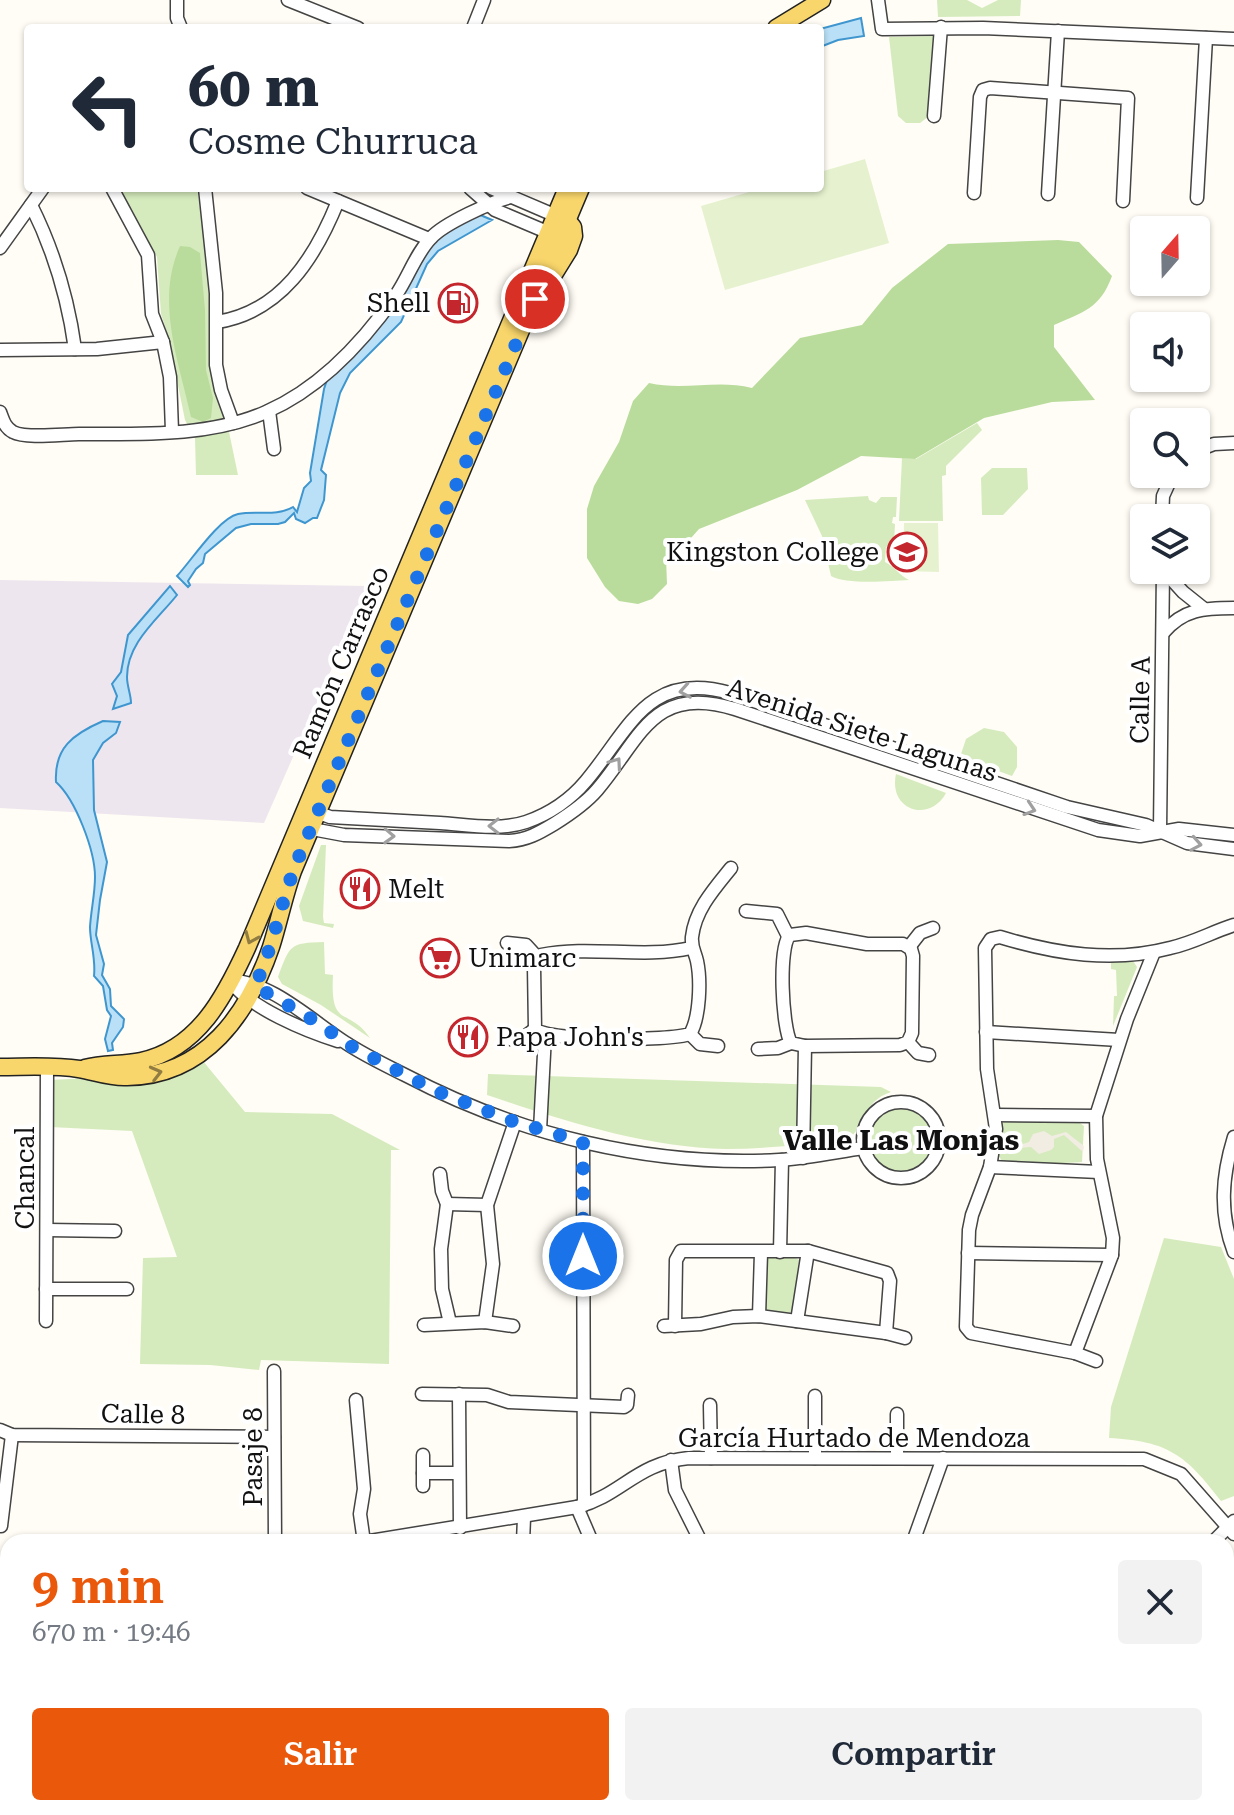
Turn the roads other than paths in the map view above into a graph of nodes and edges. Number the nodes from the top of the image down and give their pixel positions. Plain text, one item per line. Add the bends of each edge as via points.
1 (177, 0) edge
2 (288, 0) edge
3 (484, 0) edge
4 (822, 0) edge
5 (878, 0) edge
6 (179, 24) edge
7 (348, 24) edge
8 (475, 24) edge
9 (783, 24) edge
10 (941, 27) junction
11 (1058, 31) junction
12 (1206, 38) junction
13 (1234, 39) edge
14 (1054, 92) junction
15 (934, 116) dead end
16 (40, 192) edge
17 (114, 192) edge
18 (205, 192) edge
19 (317, 192) edge
20 (474, 192) edge
21 (490, 192) edge
22 (499, 192) edge
23 (566, 192) edge
24 (578, 192) edge
25 (974, 193) dead end
26 (1048, 194) dead end
27 (511, 197) junction
28 (1197, 198) dead end
29 (338, 201) junction
30 (1123, 201) dead end
31 (488, 204) junction
32 (31, 205) junction
33 (561, 218) junction
34 (554, 235) junction
35 (429, 239) junction
36 (0, 248) edge
37 (535, 299) junction
38 (217, 322) junction
39 (163, 342) junction
40 (75, 349) junction
41 (0, 350) edge
42 (269, 411) junction
43 (0, 412) edge
44 (233, 423) junction
45 (172, 431) junction
46 (1234, 443) edge
47 (1210, 446) edge
48 (274, 449) dead end
49 (1163, 584) edge
50 (1176, 584) edge
51 (1203, 608) junction
52 (1234, 608) edge
53 (1163, 633) junction
54 (566, 800) junction
55 (562, 819) junction
56 (315, 821) junction
57 (1160, 831) junction
58 (1234, 835) edge
59 (1234, 849) edge
60 (731, 868) dead end
61 (746, 911) dead end
62 (1234, 925) edge
63 (933, 928) dead end
64 (788, 936) junction
65 (507, 943) dead end
66 (909, 947) junction
67 (691, 948) junction
68 (1154, 952) junction
69 (537, 957) junction
70 (230, 981) junction
71 (252, 993) junction
72 (540, 1032) junction
73 (986, 1032) junction
74 (690, 1034) junction
75 (510, 1039) dead end
76 (1119, 1040) junction
77 (908, 1042) junction
78 (791, 1043) junction
79 (718, 1046) dead end
80 (805, 1046) junction
81 (758, 1049) dead end
82 (929, 1055) dead end
83 (0, 1067) edge
84 (47, 1068) junction
85 (80, 1069) junction
86 (995, 1115) junction
87 (1096, 1116) junction
88 (515, 1122) junction
89 (540, 1130) junction
90 (1234, 1137) edge
91 (940, 1141) junction
92 (583, 1142) junction
93 (993, 1142) junction
94 (863, 1148) junction
95 (803, 1158) junction
96 (782, 1160) junction
97 (990, 1167) junction
98 (1099, 1172) junction
99 (440, 1174) dead end
100 (447, 1204) junction
101 (487, 1205) junction
102 (47, 1230) junction
103 (115, 1231) dead end
104 (808, 1251) junction
105 (780, 1252) junction
106 (1234, 1252) edge
107 (761, 1253) junction
108 (968, 1253) junction
109 (1112, 1255) junction
110 (46, 1289) junction
111 (127, 1289) dead end
112 (759, 1316) junction
113 (46, 1321) dead end
114 (797, 1321) junction
115 (485, 1322) junction
116 (450, 1323) junction
117 (424, 1325) dead end
118 (513, 1326) dead end
119 (886, 1333) junction
120 (905, 1338) dead end
121 (1075, 1353) junction
122 (1096, 1361) dead end
123 (274, 1371) dead end
124 (422, 1394) dead end
125 (459, 1394) junction
126 (628, 1395) dead end
127 (815, 1396) dead end
128 (356, 1400) dead end
129 (710, 1405) dead end
130 (584, 1406) junction
131 (897, 1414) dead end
132 (6, 1432) edge
133 (274, 1437) junction
134 (423, 1455) dead end
135 (711, 1458) junction
136 (815, 1458) junction
137 (897, 1458) junction
138 (943, 1458) junction
139 (671, 1460) junction
140 (459, 1473) junction
141 (581, 1506) junction
142 (524, 1518) junction
143 (1, 1526) edge
144 (460, 1528) junction
145 (1233, 1528) edge
146 (275, 1534) edge
147 (363, 1534) edge
148 (441, 1534) edge
149 (523, 1534) edge
150 (590, 1534) edge
151 (697, 1534) edge
152 (916, 1534) edge

1 - 6 street
2 - 7 street
3 - 8 street
4 - 9 main road
5 - 10 street via 882,29
10 - 11 street
10 - 15 street
11 - 12 street
11 - 14 street
12 - 13 street
12 - 28 street
14 - 25 street via 983,90
14 - 26 street
14 - 30 street via 1128,98
16 - 32 street
17 - 39 street via 148,255 152,314
18 - 38 street
19 - 29 street
20 - 31 street
21 - 31 street
22 - 27 street
23 - 33 main road, Ramón Carrasco
24 - 33 main road, Ramón Carrasco
27 - 31 street
27 - 33 street
29 - 35 street
29 - 38 street via 314,253 285,288 253,312
31 - 34 street
31 - 35 street
32 - 36 street
32 - 40 street via 59,271
33 - 34 main road, Ramón Carrasco
33 - 37 main road via 574,232 569,250
34 - 37 main road, Ramón Carrasco
34 -> 70 main road, Ramón Carrasco
35 - 42 street via 368,331 319,379
37 - 56 main road, Ramón Carrasco
38 - 44 street via 218,379
39 - 40 street
39 - 45 street
40 - 41 street
42 - 44 street
42 - 48 street
43 - 45 street via 6,427 17,434
44 - 45 street
46 - 47 street
49 - 53 street, Calle A
50 - 51 street
51 - 52 street
51 - 53 street via 1178,618
53 - 57 street, Calle A
54 - 55 street
54 -> 56 street, Avenida Siete Lagunas via 508,826 330,817
57 -> 54 street, Avenida Siete Lagunas via 1067,807 730,693 698,688 667,694 640,710
56 -> 55 street, Avenida Siete Lagunas via 344,835 517,841
55 -> 57 street, Avenida Siete Lagunas via 592,796 650,720 679,705 703,703 735,709 1079,826 1129,836
56 - 71 main road, Ramón Carrasco
57 - 58 street, Avenida Siete Lagunas
57 -> 59 street, Avenida Siete Lagunas via 1187,843
60 - 67 street via 701,908
61 - 64 street via 777,914
62 - 68 street
63 - 66 street via 920,933
64 - 66 street via 806,933
64 - 78 street via 783,992
65 - 69 street via 526,945
66 - 77 street via 913,956
67 - 69 street
67 - 74 street via 698,972
68 - 73 street via 1075,955 991,939 985,948
68 - 76 street
69 - 72 street
70 - 71 street
70 - 85 main road, Ramón Carrasco via 200,1028 171,1050 142,1061
85 -> 71 main road, Ramón Carrasco via 127,1077 179,1066 213,1045
71 - 88 street via 306,1029
72 - 74 street via 617,1039
72 - 75 street
72 - 89 street
73 - 76 street
73 - 86 street
74 - 79 street via 700,1044
76 - 87 street
77 - 80 street
77 - 82 street via 918,1053
78 - 80 street
78 - 81 street
80 - 95 street
83 - 84 main road, Ramón Carrasco
84 - 85 main road, Ramón Carrasco
84 - 102 street, Chancal
86 - 87 street
86 - 93 street
87 - 98 street
88 - 89 street
88 - 101 street
89 - 92 street
90 - 106 street via 1223,1190
91 - 93 street
91 - 94 street via 930,1165 917,1175 900,1178 877,1169
91 - 94 street via 934,1120 923,1109 894,1102 869,1119
92 - 96 street via 666,1157
92 - 130 street
93 - 97 street
94 - 95 street
95 - 96 street
96 - 105 street
97 - 98 street
97 - 108 street via 972,1215
98 - 109 street
99 - 100 street
100 - 101 street
100 - 116 street via 441,1272
101 - 115 street via 493,1264
102 - 103 street
102 - 110 street, Chancal
104 - 105 street
104 - 114 street
104 - 119 street via 887,1273
105 - 107 street
107 - 112 street
107 - 112 street via 679,1252 670,1326
108 - 109 street
108 - 121 street via 969,1331
109 - 121 street
110 - 111 street
110 - 113 street, Chancal
112 - 114 street
114 - 119 street
115 - 116 street
115 - 118 street
116 - 117 street
119 - 120 street
121 - 122 street
123 - 133 street, Pasaje 8
124 - 125 street
125 - 130 street
125 - 140 street
126 - 130 street via 625,1407
127 - 136 street
128 - 147 street
129 - 135 street
130 - 141 street
131 - 137 street
132 - 133 street, Calle 8
132 - 143 street
133 - 146 street, Pasaje 8
134 - 140 street via 423,1479
135 - 136 street, García Hurtado de Mendoza
135 - 139 street, García Hurtado de Mendoza
136 - 137 street, García Hurtado de Mendoza
137 - 138 street, García Hurtado de Mendoza
138 - 145 street, García Hurtado de Mendoza via 1144,1459 1181,1474
138 - 152 street
139 - 141 street, García Hurtado de Mendoza
139 - 151 street via 675,1490
140 - 144 street
141 - 142 street, García Hurtado de Mendoza
141 - 150 street
142 - 144 street, García Hurtado de Mendoza
142 - 149 street
144 - 148 street, García Hurtado de Mendoza

